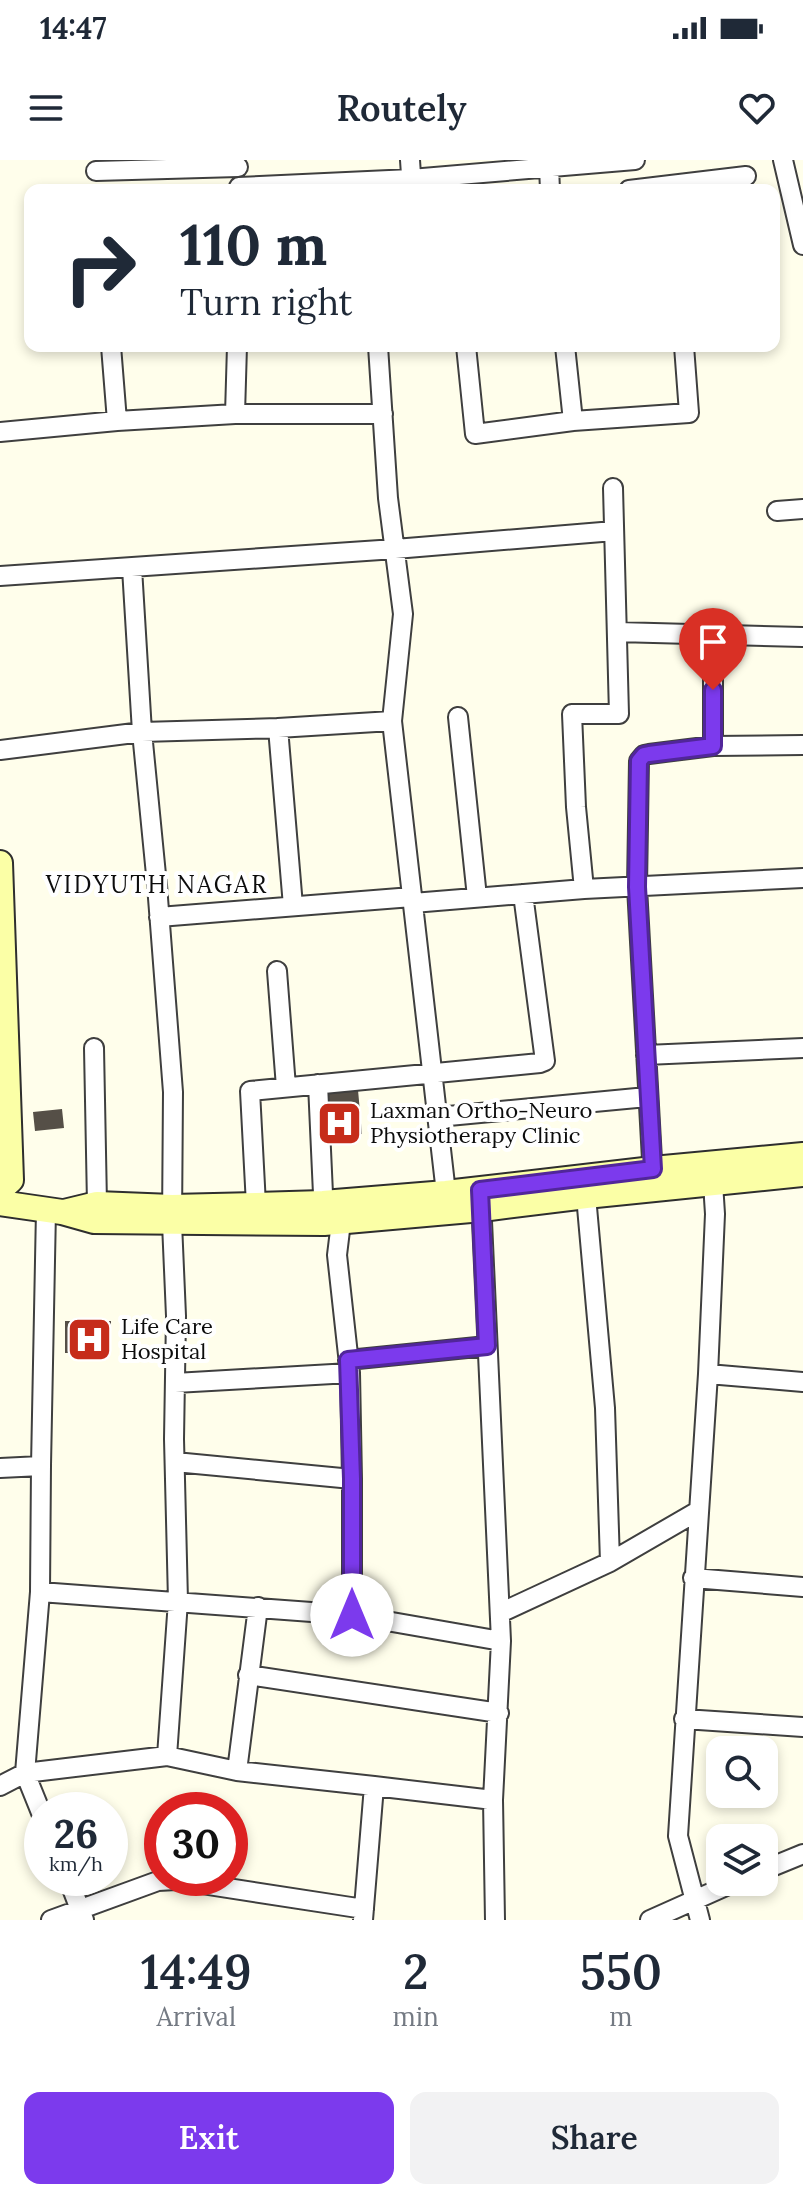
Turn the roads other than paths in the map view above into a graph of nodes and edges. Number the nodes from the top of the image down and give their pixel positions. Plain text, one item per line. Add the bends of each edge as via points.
1 (635, 160) edge
2 (783, 160) edge
3 (238, 164) edge
4 (96, 165) edge
5 (549, 167) junction
6 (411, 176) edge
7 (746, 176) dead end
8 (239, 184) edge
9 (296, 184) edge
10 (550, 184) edge
11 (692, 184) edge
12 (803, 245) edge
13 (111, 352) edge
14 (237, 352) edge
15 (378, 352) edge
16 (467, 352) edge
17 (566, 352) edge
18 (684, 352) edge
19 (235, 414) junction
20 (383, 414) junction
21 (117, 421) junction
22 (573, 421) junction
23 (0, 432) edge
24 (613, 488) dead end
25 (803, 509) edge
26 (777, 511) dead end
27 (614, 531) junction
28 (395, 549) junction
29 (132, 568) junction
30 (0, 576) edge
31 (617, 632) junction
32 (713, 634) junction
33 (803, 637) edge
34 (458, 717) dead end
35 (392, 721) junction
36 (278, 728) junction
37 (142, 732) junction
38 (803, 745) edge
39 (713, 746) junction
40 (0, 750) edge
41 (0, 863) edge
42 (803, 878) edge
43 (637, 887) junction
44 (584, 889) junction
45 (523, 894) junction
46 (477, 897) junction
47 (412, 900) junction
48 (293, 906) junction
49 (159, 917) junction
50 (277, 971) dead end
51 (94, 1048) dead end
52 (803, 1048) edge
53 (646, 1055) junction
54 (433, 1073) junction
55 (318, 1084) junction
56 (286, 1087) junction
57 (647, 1097) junction
58 (438, 1117) junction
59 (803, 1155) edge
60 (803, 1174) edge
61 (654, 1179) junction
62 (713, 1183) junction
63 (0, 1190) edge
64 (446, 1193) junction
65 (586, 1196) junction
66 (481, 1199) junction
67 (0, 1203) edge
68 (97, 1204) junction
69 (256, 1205) junction
70 (54, 1211) junction
71 (172, 1215) junction
72 (329, 1216) junction
73 (487, 1346) junction
74 (349, 1367) junction
75 (708, 1374) junction
76 (803, 1382) edge
77 (175, 1383) junction
78 (175, 1462) junction
79 (41, 1466) junction
80 (0, 1468) edge
81 (352, 1479) junction
82 (698, 1511) junction
83 (610, 1562) junction
84 (693, 1578) junction
85 (803, 1587) edge
86 (40, 1592) junction
87 (178, 1601) junction
88 (258, 1607) junction
89 (500, 1613) junction
90 (352, 1615) junction
91 (501, 1641) junction
92 (248, 1675) junction
93 (499, 1713) junction
94 (684, 1719) junction
95 (803, 1727) edge
96 (167, 1756) junction
97 (237, 1771) junction
98 (25, 1773) junction
99 (0, 1786) edge
100 (374, 1786) junction
101 (33, 1792) edge
102 (493, 1800) junction
103 (803, 1854) edge
104 (778, 1864) edge
105 (706, 1894) edge
106 (694, 1899) junction
107 (82, 1914) edge
108 (363, 1915) edge
109 (51, 1920) edge
110 (495, 1920) edge
111 (650, 1920) edge
112 (700, 1920) edge

1 - 5 street
2 - 12 street
3 - 4 street
3 - 8 street
5 - 6 street
5 - 10 street
6 - 9 street
7 - 11 street
13 - 21 street
14 - 19 street
15 - 20 street
16 - 22 street via 475,434
17 - 22 street
18 - 22 street via 689,413
19 - 20 street
19 - 21 street
20 - 28 street
21 - 23 street
24 - 27 street
25 - 26 street
27 - 28 street
27 - 31 street
28 - 29 street
28 - 35 street via 403,614
29 - 30 street
29 - 37 street
31 - 32 street
31 - 44 street via 619,714 572,714
32 - 33 street
32 - 39 street
34 - 46 street
35 - 36 street
35 - 47 street
36 - 37 street
36 - 48 street
37 - 40 street
37 - 49 street
38 - 39 street
39 - 43 street via 641,758
41 - 63 street via 11,1180
42 - 43 street
43 - 44 street
43 - 53 street
44 - 45 street
45 - 46 street
45 - 54 street via 545,1061
46 - 47 street
47 - 48 street
47 - 54 street
48 - 49 street
49 - 71 street via 173,1092
50 - 56 street
51 - 68 street
52 - 53 street
53 - 57 street
54 - 55 street
54 - 58 street
55 - 56 street
55 - 72 street
56 - 69 street via 249,1093
57 - 58 street
57 - 61 street
58 - 64 street
59 - 61 street
60 - 62 street
61 - 62 street
61 - 65 street
61 - 66 street
62 - 75 street
64 - 66 street
64 - 72 street
65 - 66 street
65 - 83 street via 605,1408
66 - 72 street
66 - 73 street
67 - 70 street
68 - 70 street
68 - 71 street
69 - 71 street
69 - 72 street
70 - 71 street via 94,1221
70 - 79 street
71 - 72 street
71 - 77 street
72 - 74 street
73 - 74 street
73 - 89 street
74 - 77 street
74 - 81 street
75 - 76 street
75 - 82 street
77 - 78 street
78 - 81 street
78 - 87 street
79 - 80 street
79 - 86 street
81 - 90 street
82 - 83 street
82 - 84 street
83 - 89 street
84 - 85 street
84 - 94 street
86 - 87 street
86 - 98 street
87 - 88 street
87 - 96 street
88 - 90 street
88 - 92 street
89 - 91 street
90 - 91 street
91 - 93 street
92 - 93 street
92 - 97 street
93 - 102 street
94 - 95 street
94 - 106 street via 678,1836
96 - 97 street
96 - 98 street
97 - 100 street
98 - 99 street
98 - 101 street
100 - 102 street
100 - 108 street
102 - 110 street
103 - 104 street
105 - 106 street
106 - 111 street
106 - 112 street
107 - 108 street via 158,1881 176,1880
107 - 109 street

